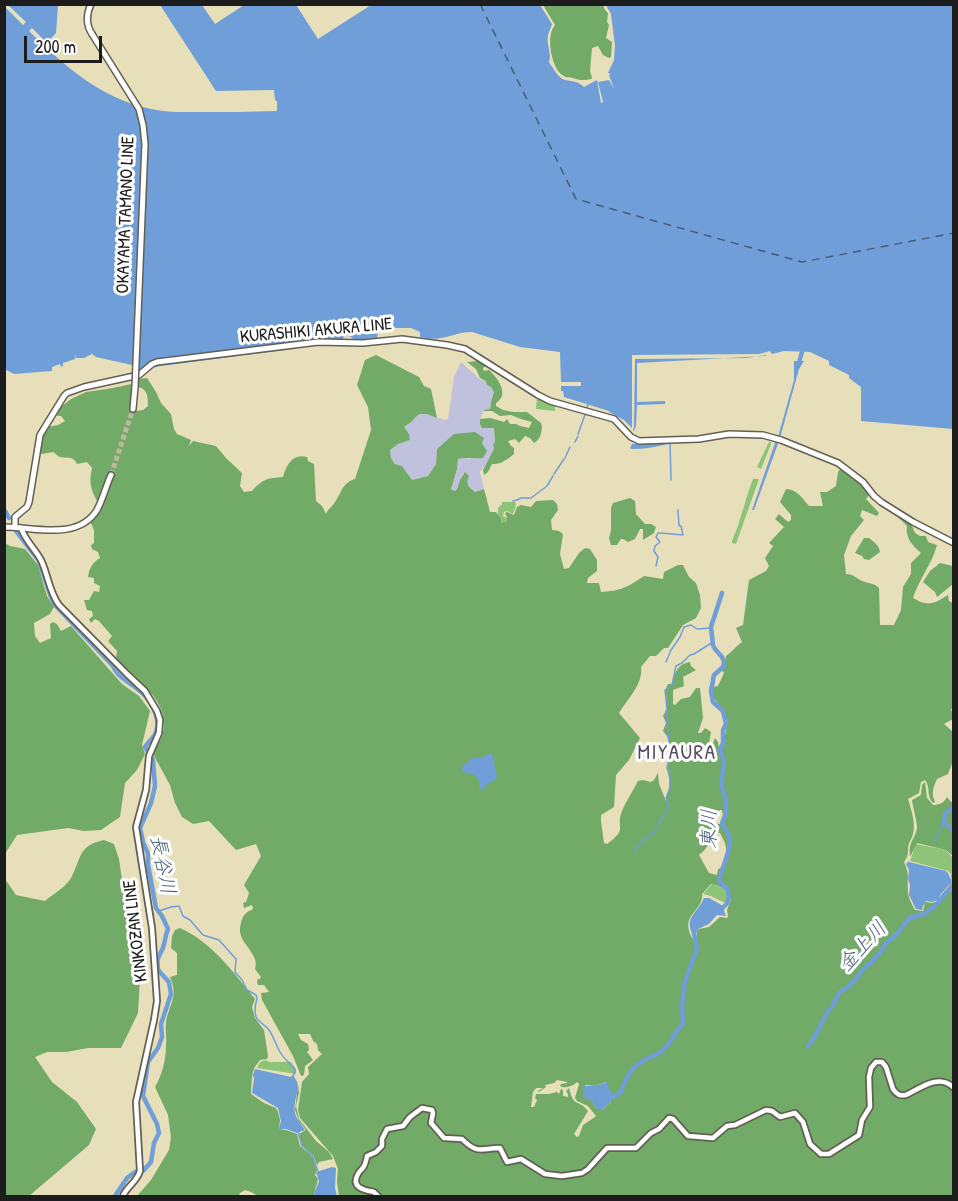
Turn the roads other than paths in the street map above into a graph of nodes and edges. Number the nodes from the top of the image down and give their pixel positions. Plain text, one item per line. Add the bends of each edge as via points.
1 (92, 4) edge
2 (133, 410) tunnel mouth
3 (111, 475) tunnel mouth
4 (4, 527) edge
5 (18, 527) junction
6 (954, 543) edge
7 (954, 1088) edge
8 (123, 1197) edge
9 (378, 1197) edge

1 - 2 main road, OKAYAMA TAMANO LINE, bridge via 87,18 90,30 135,102 144,134
3 - 5 main road via 97,509 80,525 59,530
4 - 5 main road
5 - 6 main road, KURASHIKI AKURA LINE via 15,517 29,502 40,435 67,393 139,375 157,362 315,343 402,339 470,351 544,399 614,419 639,441 729,434 778,439 838,463 881,502
5 - 8 main road, KINKOZAN LINE via 42,562 59,605 145,691 160,720 136,832 152,928 157,1006 136,1102 140,1171
7 - 9 main road via 938,1081 901,1096 893,1089 884,1064 876,1062 871,1068 870,1107 859,1135 829,1154 821,1154 812,1147 803,1122 795,1113 781,1117 766,1110 727,1126 711,1138 688,1136 669,1118 636,1148 607,1148 588,1169 560,1176 542,1173 521,1159 507,1162 500,1148 480,1150 462,1139 444,1138 432,1125 432,1110 422,1107 404,1126 387,1129 382,1146 367,1156 357,1174 359,1188

